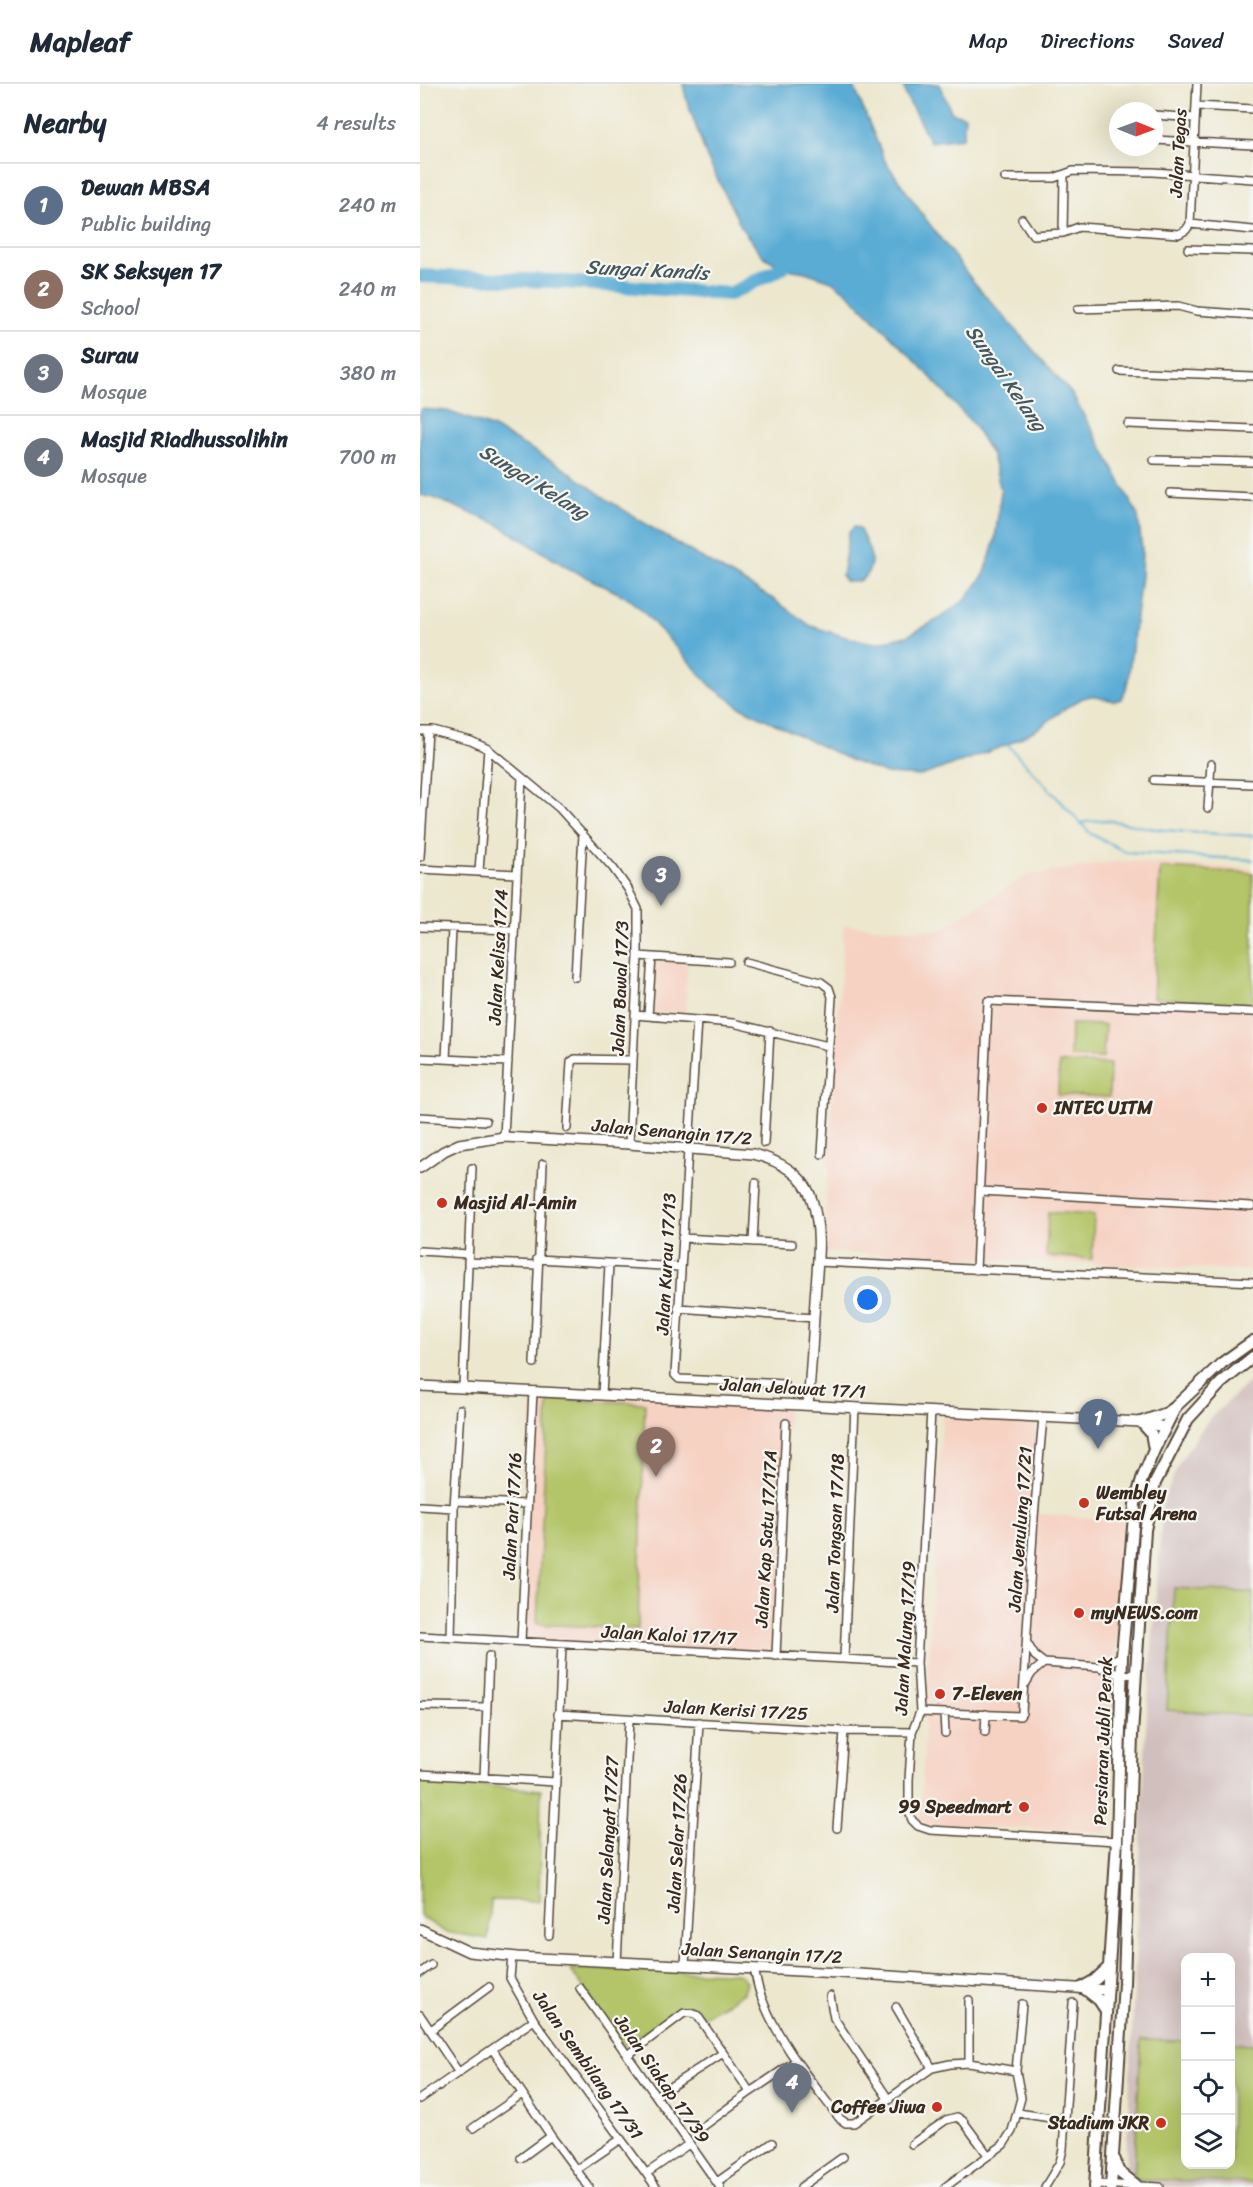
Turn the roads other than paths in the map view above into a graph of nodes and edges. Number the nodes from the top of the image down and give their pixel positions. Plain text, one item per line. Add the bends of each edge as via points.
1 (1197, 84) edge
2 (1196, 106) junction
3 (1253, 109) edge
4 (1163, 116) edge
5 (1195, 118) junction
6 (1163, 140) edge
7 (1194, 142) junction
8 (1253, 145) edge
9 (1064, 176) junction
10 (1192, 176) junction
11 (1005, 178) dead end
12 (1253, 179) edge
13 (1022, 219) dead end
14 (1190, 224) junction
15 (1253, 230) edge
16 (1063, 232) junction
17 (1188, 249) dead end
18 (1253, 250) edge
19 (1078, 309) dead end
20 (1253, 315) edge
21 (1119, 371) dead end
22 (1253, 376) edge
23 (1128, 424) dead end
24 (1253, 429) edge
25 (1154, 460) dead end
26 (1253, 462) edge
27 (1170, 494) dead end
28 (1253, 497) edge
29 (424, 731) edge
30 (488, 749) junction
31 (1210, 764) dead end
32 (522, 778) junction
33 (1154, 780) dead end
34 (1209, 783) junction
35 (1253, 784) edge
36 (1208, 808) dead end
37 (583, 834) junction
38 (420, 857) edge
39 (420, 869) edge
40 (479, 871) junction
41 (517, 874) junction
42 (420, 927) edge
43 (452, 929) junction
44 (514, 930) junction
45 (638, 956) junction
46 (652, 957) junction
47 (729, 962) dead end
48 (746, 962) dead end
49 (575, 977) dead end
50 (1253, 1012) edge
51 (635, 1016) junction
52 (648, 1016) junction
53 (697, 1020) junction
54 (770, 1031) junction
55 (828, 1046) junction
56 (420, 1058) edge
57 (446, 1059) junction
58 (633, 1060) junction
59 (508, 1062) junction
60 (420, 1117) edge
61 (486, 1120) dead end
62 (567, 1128) dead end
63 (690, 1131) dead end
64 (504, 1137) junction
65 (764, 1143) dead end
66 (629, 1144) junction
67 (687, 1149) junction
68 (822, 1154) dead end
69 (543, 1164) dead end
70 (420, 1168) edge
71 (472, 1168) dead end
72 (756, 1183) dead end
73 (981, 1191) junction
74 (1251, 1206) dead end
75 (682, 1238) junction
76 (753, 1242) junction
77 (792, 1244) dead end
78 (420, 1251) edge
79 (468, 1254) junction
80 (468, 1262) junction
81 (537, 1262) junction
82 (818, 1262) junction
83 (609, 1264) junction
84 (680, 1267) junction
85 (976, 1270) junction
86 (1253, 1282) edge
87 (678, 1308) junction
88 (814, 1318) junction
89 (1253, 1341) edge
90 (1253, 1357) edge
91 (534, 1363) dead end
92 (785, 1384) dead end
93 (420, 1386) edge
94 (463, 1388) junction
95 (533, 1391) junction
96 (602, 1395) junction
97 (808, 1405) junction
98 (1176, 1406) junction
99 (855, 1407) junction
100 (460, 1409) dead end
101 (931, 1411) junction
102 (1043, 1417) junction
103 (1188, 1419) junction
104 (1141, 1422) junction
105 (786, 1423) dead end
106 (1164, 1427) junction
107 (1154, 1450) junction
108 (455, 1504) junction
109 (527, 1504) junction
110 (420, 1506) edge
111 (420, 1636) edge
112 (451, 1638) junction
113 (521, 1641) junction
114 (1027, 1643) junction
115 (562, 1645) junction
116 (489, 1656) dead end
117 (776, 1656) junction
118 (1122, 1656) junction
119 (844, 1659) junction
120 (917, 1663) junction
121 (1044, 1663) junction
122 (1099, 1667) junction
123 (1136, 1674) junction
124 (1121, 1675) junction
125 (1024, 1686) junction
126 (420, 1706) edge
127 (487, 1707) junction
128 (920, 1712) junction
129 (944, 1713) junction
130 (558, 1714) junction
131 (986, 1714) junction
132 (629, 1720) junction
133 (699, 1722) junction
134 (844, 1731) junction
135 (912, 1732) junction
136 (985, 1732) dead end
137 (945, 1733) dead end
138 (420, 1774) edge
139 (484, 1778) junction
140 (555, 1782) junction
141 (837, 1828) dead end
142 (1117, 1841) junction
143 (420, 1929) edge
144 (549, 1935) dead end
145 (512, 1956) junction
146 (617, 1963) junction
147 (432, 1965) dead end
148 (685, 1965) junction
149 (1108, 1968) junction
150 (754, 1969) junction
151 (420, 1973) edge
152 (1124, 1983) junction
153 (489, 1987) dead end
154 (580, 1988) dead end
155 (1083, 1988) junction
156 (1107, 1990) junction
157 (830, 1996) dead end
158 (969, 2000) dead end
159 (1073, 2003) dead end
160 (1022, 2004) dead end
161 (896, 2007) dead end
162 (1105, 2009) junction
163 (420, 2014) edge
164 (534, 2020) junction
165 (431, 2030) junction
166 (493, 2050) junction
167 (723, 2053) junction
168 (628, 2055) junction
169 (796, 2061) junction
170 (969, 2063) junction
171 (932, 2068) junction
172 (1016, 2071) junction
173 (459, 2073) junction
174 (750, 2092) junction
175 (522, 2094) junction
176 (656, 2096) junction
177 (420, 2099) edge
178 (889, 2100) junction
179 (1018, 2113) junction
180 (1064, 2120) junction
181 (473, 2128) dead end
182 (701, 2128) dead end
183 (551, 2136) junction
184 (621, 2139) junction
185 (772, 2143) dead end
186 (689, 2144) junction
187 (912, 2144) dead end
188 (1113, 2151) junction
189 (988, 2155) junction
190 (843, 2157) dead end
191 (521, 2158) dead end
192 (577, 2169) junction
193 (647, 2173) junction
194 (718, 2184) edge
195 (1096, 2185) edge
196 (1111, 2185) edge
197 (949, 2186) edge
198 (1135, 2186) edge
199 (589, 2187) edge
200 (656, 2187) edge
201 (801, 2187) edge
202 (1045, 2187) edge
203 (1160, 2187) edge

1 - 2 street, Jalan Tegas
2 - 3 street
2 - 5 street, Jalan Tegas
4 - 5 street
5 - 7 street, Jalan Tegas
6 - 7 street
7 - 8 street
7 - 10 street, Jalan Tegas
9 - 10 street via 1073,171
9 - 11 street
9 - 16 street
10 - 12 street
10 - 14 street, Jalan Tegas
13 - 16 street via 1034,235
14 - 15 street
14 - 16 street via 1179,234 1079,227
17 - 18 street
19 - 20 street via 1178,306
21 - 22 street
23 - 24 street
25 - 26 street
27 - 28 street
29 - 30 street, Jalan Bawal 17/3 via 471,741
29 - 38 street
30 - 32 street, Jalan Bawal 17/3
30 - 40 street
31 - 34 street
32 - 37 street, Jalan Bawal 17/3
32 - 41 street, Jalan Kelisa 17/4
33 - 34 street
34 - 35 street
34 - 36 street
37 - 45 street, Jalan Bawal 17/3 via 613,868 638,909
37 - 49 street
39 - 40 street
40 - 41 street
41 - 44 street, Jalan Kelisa 17/4
42 - 43 street
43 - 44 street
43 - 57 street
44 - 59 street, Jalan Kelisa 17/4
45 - 46 street
45 - 51 street, Jalan Bawal 17/3
46 - 47 street
46 - 52 street
48 - 55 street via 821,982 829,988 832,997
50 - 73 street via 988,1001
51 - 52 street
51 - 58 street, Jalan Bawal 17/3
52 - 53 street
53 - 54 street
53 - 63 street
54 - 55 street
54 - 65 street
55 - 68 street
56 - 57 street
57 - 59 street
58 - 62 street via 571,1062
58 - 66 street, Jalan Bawal 17/3
59 - 64 street, Jalan Kelisa 17/4
60 - 61 street
64 - 66 street, Jalan Senangin 17/2
64 - 70 street, Jalan Senangin 17/2 via 459,1144
66 - 67 street, Jalan Senangin 17/2
67 - 75 street, Jalan Kurau 17/13
67 - 82 street, Jalan Senangin 17/2 via 753,1154 788,1168 812,1198 819,1236
69 - 81 street
71 - 79 street
72 - 76 street
73 - 74 street
73 - 85 street
75 - 76 street
75 - 84 street, Jalan Kurau 17/13
76 - 77 street
78 - 79 street
79 - 80 street
80 - 81 street
80 - 94 street
81 - 83 street
81 - 91 street
82 - 85 street
82 - 88 street, Jalan Senangin 17/2
83 - 84 street
83 - 96 street
84 - 87 street, Jalan Kurau 17/13
85 - 86 street
87 - 88 street
87 - 92 street, Jalan Kurau 17/13 via 675,1375 679,1379
88 - 97 street, Jalan Senangin 17/2
89 - 98 main road, Persiaran Jubli Perak via 1222,1362
90 - 103 main road, Persiaran Jubli Perak via 1221,1383
93 - 94 street, Jalan Jelawat 17/1
94 - 95 street, Jalan Jelawat 17/1
95 - 96 street, Jalan Jelawat 17/1
95 - 109 street, Jalan Pari 17/16
96 - 97 street, Jalan Jelawat 17/1
97 - 99 street, Jalan Jelawat 17/1
98 - 104 main road
98 - 106 main road, Persiaran Jubli Perak
99 - 101 street, Jalan Jelawat 17/1
99 - 119 street, Jalan Tongsan 17/18
100 - 108 street
101 - 102 street, Jalan Jelawat 17/1
101 - 120 street, Jalan Malung 17/19
102 - 104 street, Jalan Jelawat 17/1
102 - 114 street, Jalan Jenulung 17/21
103 - 106 main road
103 - 123 main road, Persiaran Jubli Perak via 1155,1483 1149,1504
104 - 106 street, Jalan Jelawat 17/1
104 - 107 main road via 1151,1433
105 - 117 street, Jalan Kap Satu 17/17A
106 - 107 main road, Persiaran Jubli Perak
107 - 118 main road, Persiaran Jubli Perak via 1135,1504
108 - 109 street
108 - 110 street
108 - 112 street
109 - 113 street, Jalan Pari 17/16
111 - 112 street, Jalan Kaloi 17/17
112 - 113 street, Jalan Kaloi 17/17
113 - 115 street, Jalan Kaloi 17/17
114 - 121 street
114 - 125 street, Jalan Jenulung 17/21
115 - 117 street, Jalan Kaloi 17/17
115 - 130 street
116 - 127 street
117 - 119 street, Jalan Kaloi 17/17
118 - 122 street
118 - 124 main road, Persiaran Jubli Perak
119 - 120 street, Jalan Kaloi 17/17
120 - 128 street, Jalan Malung 17/19
121 - 122 street
121 - 125 street
122 - 124 street
123 - 124 street
123 - 152 main road, Persiaran Jubli Perak
124 - 142 main road, Persiaran Jubli Perak
125 - 131 street, Jalan Jenulung 17/21 via 1020,1716
126 - 127 street
127 - 139 street
128 - 129 street
128 - 135 street, Jalan Malung 17/19
129 - 131 street
129 - 137 street
130 - 132 street, Jalan Kerisi 17/25
130 - 140 street
131 - 136 street
132 - 133 street, Jalan Kerisi 17/25
132 - 146 street, Jalan Selangat 17/27
133 - 134 street, Jalan Kerisi 17/25
133 - 148 street, Jalan Selar 17/26
134 - 135 street, Jalan Kerisi 17/25
134 - 141 street
135 - 142 street, Jalan Malung 17/19 via 909,1811 918,1826 930,1830
138 - 139 street
139 - 140 street
140 - 144 street
142 - 149 main road, Persiaran Jubli Perak
143 - 145 street, Jalan Senangin 17/2 via 469,1952
145 - 146 street, Jalan Senangin 17/2
145 - 164 street, Jalan Sembilang 17/31 via 510,1978
146 - 148 street, Jalan Senangin 17/2
147 - 151 street
148 - 150 street, Jalan Senangin 17/2
149 - 155 main road
149 - 156 main road, Persiaran Jubli Perak
150 - 155 street, Jalan Senangin 17/2
150 - 169 street via 776,2029
152 - 156 main road
152 - 188 main road, Persiaran Jubli Perak
153 - 165 street
154 - 168 street, Jalan Siakap 17/39
155 - 156 street, Jalan Senangin 17/2
155 - 162 main road
156 - 162 main road, Persiaran Jubli Perak
157 - 178 street via 834,2018
158 - 170 street
159 - 180 street
160 - 172 street
161 - 171 street
162 - 195 main road, Persiaran Jubli Perak
163 - 165 street
164 - 166 street
164 - 184 street, Jalan Sembilang 17/31
165 - 173 street
166 - 173 street
166 - 175 street
167 - 168 street via 697,2015 684,2013
167 - 174 street
167 - 176 street
168 - 176 street, Jalan Siakap 17/39
169 - 174 street
169 - 178 street via 846,2123 854,2123
170 - 171 street
170 - 172 street
171 - 178 street
172 - 179 street via 1021,2098
173 - 177 street
174 - 182 street
175 - 181 street
175 - 183 street
176 - 186 street, Jalan Siakap 17/39
179 - 180 street
179 - 189 street via 1003,2145
180 - 202 street via 1062,2156
183 - 191 street
183 - 192 street
184 - 192 street
184 - 193 street, Jalan Sembilang 17/31
185 - 194 street
186 - 193 street
186 - 194 street, Jalan Siakap 17/39
187 - 189 street via 946,2120 957,2117
188 - 196 main road, Persiaran Jubli Perak
188 - 198 main road via 1118,2171
189 - 197 street
190 - 201 street
192 - 199 street
193 - 200 street, Jalan Sembilang 17/31
195 - 196 street
196 - 198 street
198 - 203 street

